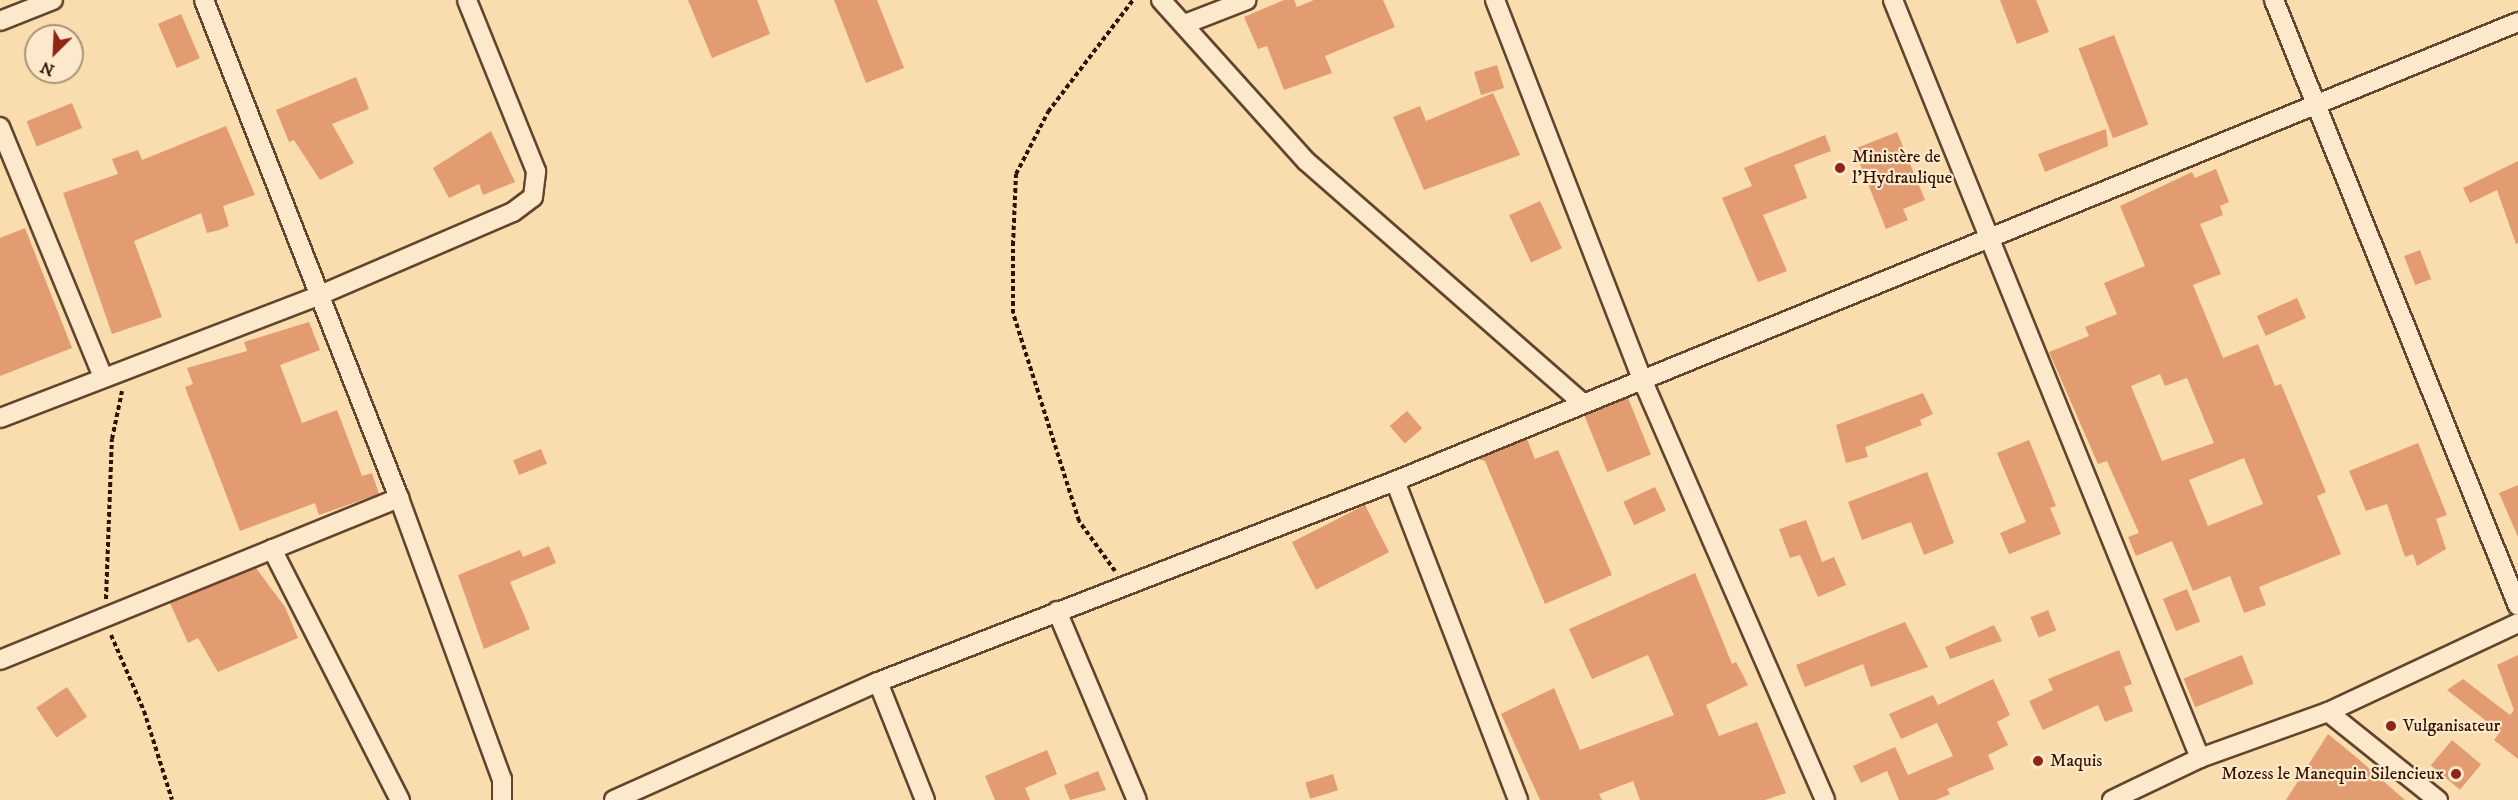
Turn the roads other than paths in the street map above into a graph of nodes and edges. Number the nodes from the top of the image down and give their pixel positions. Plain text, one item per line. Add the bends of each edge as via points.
1 (53, 0) edge
2 (204, 0) edge
3 (467, 0) edge
4 (1161, 0) edge
5 (1248, 0) edge
6 (1495, 0) edge
7 (1893, 0) edge
8 (2274, 0) edge
9 (0, 21) edge
10 (2518, 22) edge
11 (1185, 24) junction
12 (2317, 104) junction
13 (0, 127) edge
14 (1985, 238) junction
15 (320, 295) junction
16 (103, 377) junction
17 (1642, 379) junction
18 (1581, 402) junction
19 (0, 418) edge
20 (1395, 481) junction
21 (399, 498) junction
22 (272, 549) junction
23 (2518, 606) edge
24 (1057, 611) junction
25 (2518, 623) edge
26 (0, 660) edge
27 (878, 682) junction
28 (2328, 712) junction
29 (2200, 758) junction
30 (400, 800) edge
31 (502, 800) edge
32 (614, 800) edge
33 (926, 800) edge
34 (1137, 800) edge
35 (1518, 800) edge
36 (1825, 800) edge
37 (2112, 800) edge
38 (2437, 800) edge

1 - 9 street
2 - 15 street
3 - 15 street via 536,171 533,197 513,213
4 - 11 street
5 - 11 street
6 - 17 street
7 - 14 street
8 - 12 street
10 - 12 street
11 - 18 street via 1306,161
12 - 14 street
12 - 23 street
13 - 16 street
14 - 17 street
14 - 29 street
15 - 16 street
15 - 21 street
16 - 19 street
17 - 18 street
17 - 36 street
18 - 20 street
20 - 24 street
20 - 35 street
21 - 22 street
21 - 31 street via 502,779
22 - 26 street
22 - 30 street
24 - 27 street
24 - 34 street
25 - 28 street
27 - 32 street
27 - 33 street
28 - 29 street
28 - 38 street
29 - 37 street

